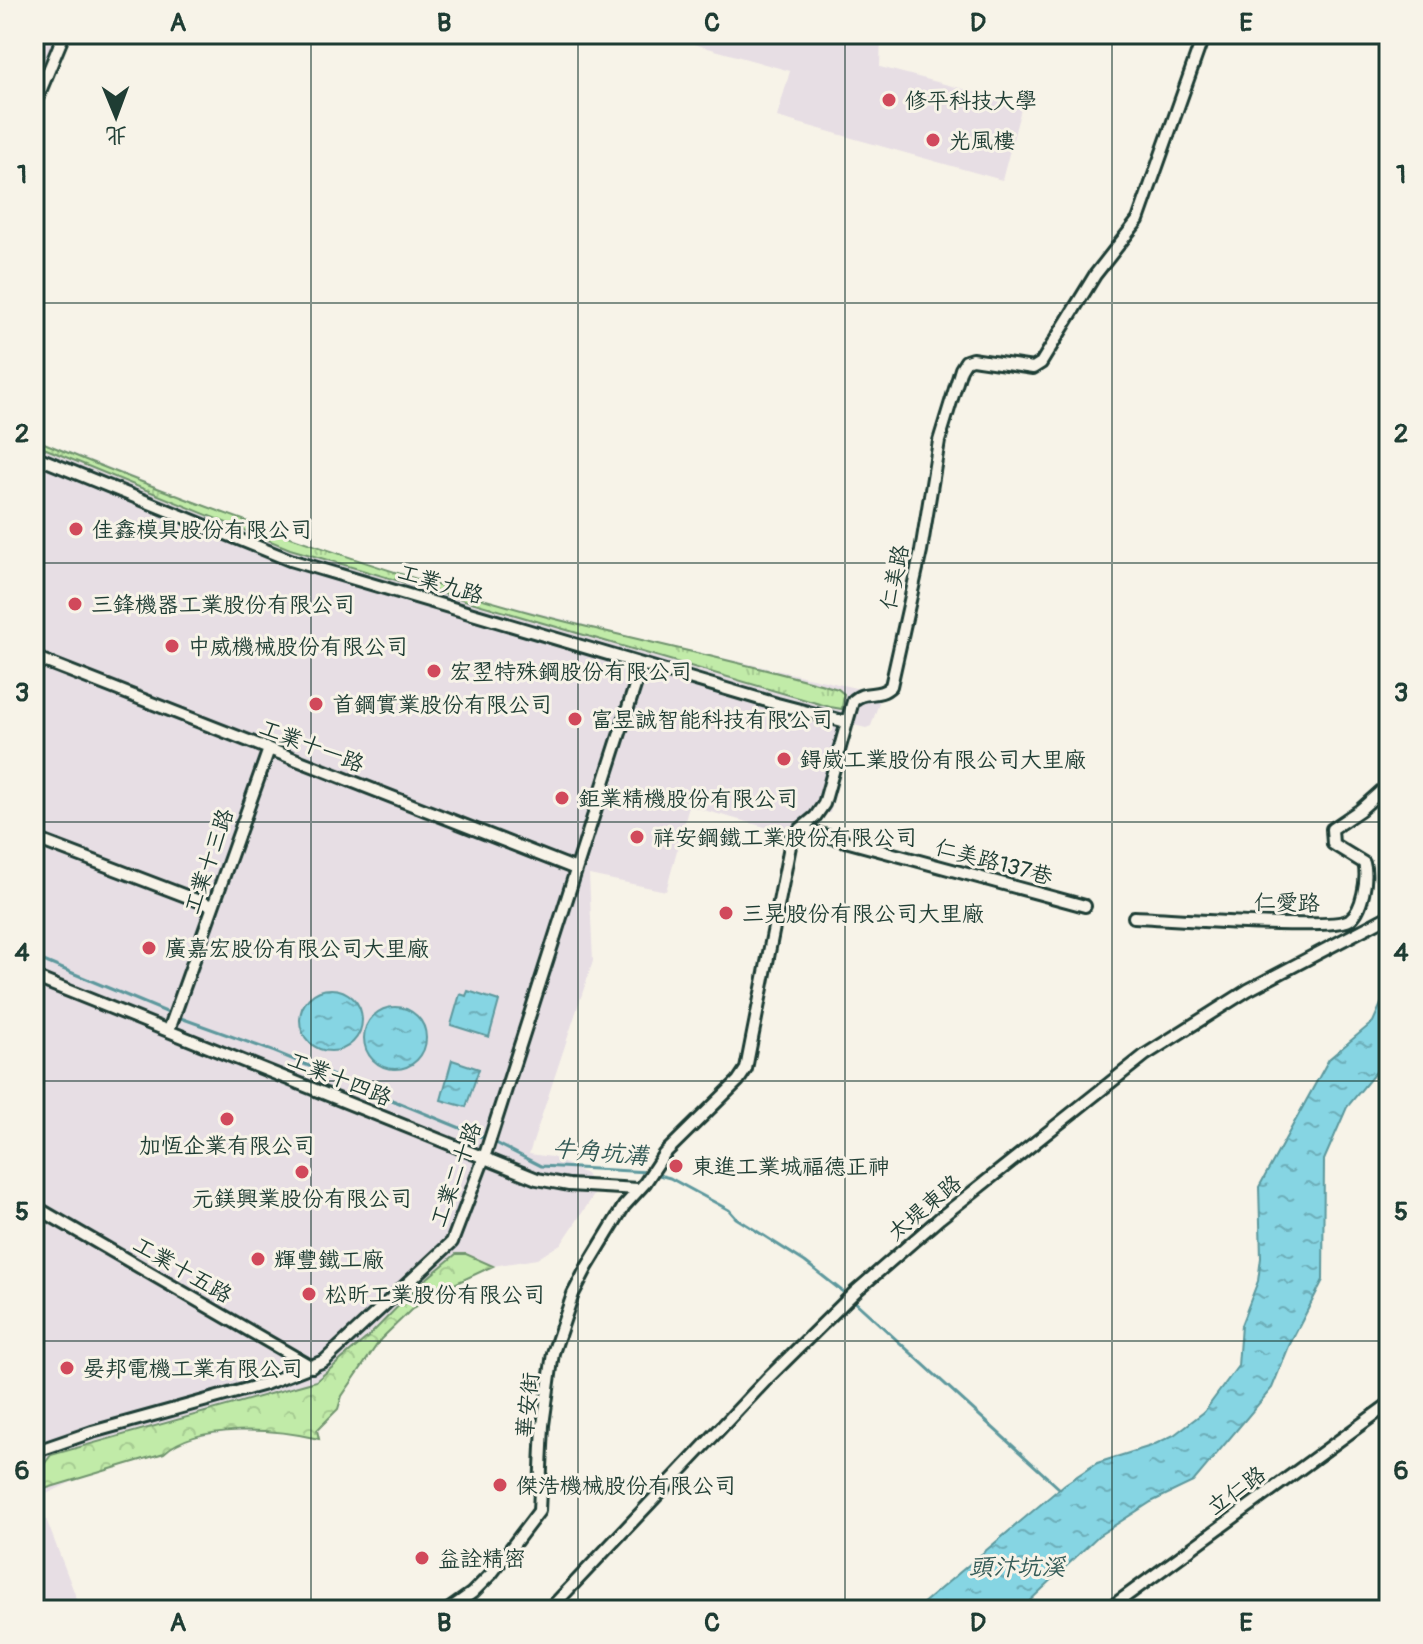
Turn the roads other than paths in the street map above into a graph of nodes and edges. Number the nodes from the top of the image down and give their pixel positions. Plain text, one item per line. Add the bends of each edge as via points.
1 (64, 34) edge
2 (1204, 34) edge
3 (34, 106) edge
4 (34, 456) edge
5 (34, 657) edge
6 (642, 664) junction
7 (846, 722) junction
8 (269, 749) junction
9 (1389, 784) edge
10 (801, 829) junction
11 (34, 838) edge
12 (576, 869) junction
13 (212, 906) junction
14 (1085, 906) dead end
15 (1389, 916) edge
16 (1134, 917) dead end
17 (34, 977) edge
18 (170, 1028) junction
19 (485, 1155) junction
20 (655, 1168) joint
21 (641, 1186) junction
22 (34, 1206) edge
23 (312, 1367) junction
24 (1389, 1404) edge
25 (34, 1452) edge
26 (448, 1610) edge
27 (549, 1610) edge
28 (1107, 1610) edge

1 - 3 street
2 - 7 street, 仁美路 via 1138,220 1095,275 1041,363 1033,368 972,359 963,365 939,441 891,686 855,698
4 - 6 street, 工業九路 via 290,560
5 - 8 street, 工業十一路
6 - 7 street, 工業九路
6 - 12 street, 工業二十路
7 - 10 street, 仁美路 via 824,804
8 - 12 street, 工業十一路
8 - 13 street, 工業十三路
9 - 16 street, 仁愛路 via 1332,829 1333,844 1364,863 1366,871 1358,911 1351,919 1280,923
10 - 14 street, 仁美路137巷
10 - 20 street, 仁美路 via 792,836 746,1069
11 - 13 street
12 - 19 street, 工業二十路
13 - 18 street, 工業十三路
15 - 27 street, 太堤東路 via 1248,990 1145,1055 940,1218 768,1378
17 - 18 street, 工業十四路
18 - 19 street, 工業十四路
19 - 21 street, 工業十四路 via 554,1183
19 - 23 street, 工業二十路 via 452,1242
20 - 21 street, 華安街
21 - 26 street, 華安街 via 587,1267 559,1330 543,1425 539,1511 492,1573
22 - 23 street, 工業十五路
23 - 25 street, 工業二十路
24 - 28 street, 立仁路

